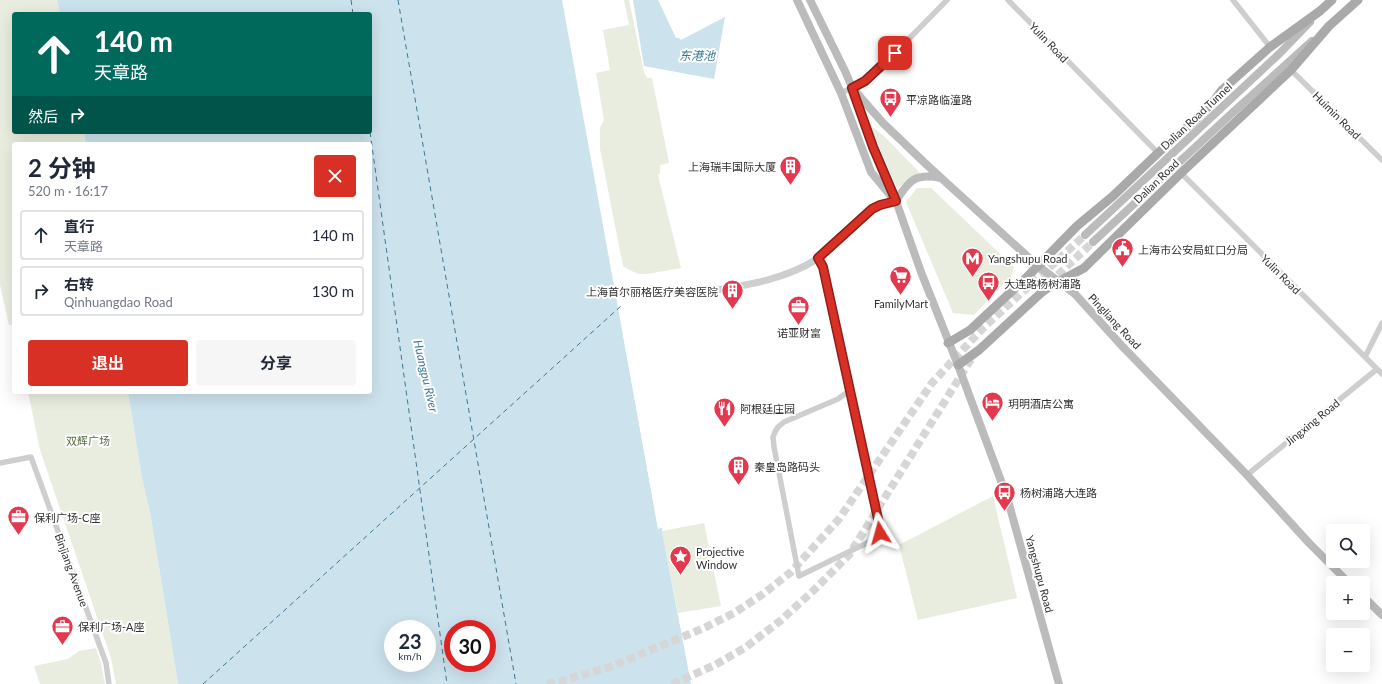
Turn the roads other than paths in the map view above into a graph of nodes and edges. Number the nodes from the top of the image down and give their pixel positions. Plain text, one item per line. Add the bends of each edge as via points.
1 (797, 0) edge
2 (810, 0) edge
3 (947, 0) edge
4 (1008, 0) edge
5 (1233, 0) edge
6 (1332, 0) edge
7 (1358, 0) edge
8 (1320, 11) junction
9 (1329, 26) junction
10 (1270, 47) junction
11 (1291, 70) junction
12 (852, 88) junction
13 (841, 94) junction
14 (1158, 153) junction
15 (1382, 160) edge
16 (1181, 173) junction
17 (942, 178) junction
18 (896, 201) junction
19 (1085, 236) tunnel mouth
20 (1093, 242) tunnel mouth
21 (818, 258) junction
22 (1038, 266) junction
23 (1059, 281) junction
24 (685, 295) dead end
25 (1382, 322) edge
26 (948, 344) junction
27 (1365, 357) junction
28 (958, 365) junction
29 (1377, 369) junction
30 (1382, 374) edge
31 (850, 390) junction
32 (0, 464) edge
33 (1247, 475) junction
34 (1343, 576) edge
35 (1370, 603) edge
36 (1382, 615) edge
37 (109, 684) edge
38 (1058, 684) edge

1 - 13 main road, Yangshupu Road
2 - 12 main road, Yangshupu Road
3 - 12 street via 874,74
4 - 14 street, Yulin Road
5 - 10 street
6 - 8 main road, Dalian Road
7 - 9 main road, Dalian Road
8 - 10 main road, Dalian Road
8 - 19 main road, Dalian Road Tunnel via 1279,54
9 - 11 main road, Dalian Road
9 - 20 main road, Dalian Road Tunnel
10 - 14 main road, Dalian Road
11 - 15 street, Huimin Road
11 - 16 main road, Dalian Road
12 - 13 street
12 - 17 main road, Pingliang Road via 883,123
12 - 18 main road, Yangshupu Road
13 - 18 main road, Yangshupu Road via 871,172
14 - 22 main road, Dalian Road via 1077,226
16 - 23 main road, Dalian Road via 1084,268
16 - 27 street, Yulin Road
17 - 18 main road via 931,176 913,179 904,187
17 - 22 main road, Pingliang Road
18 - 21 street via 872,209
18 - 26 main road, Yangshupu Road
21 - 24 street via 769,280
21 - 31 street via 823,267
22 - 23 main road, Pingliang Road
22 - 26 main road, Dalian Road via 970,330
23 - 28 main road, Dalian Road via 1041,293 979,350
23 - 33 main road, Pingliang Road via 1075,294
25 - 27 street
26 - 28 main road, Yangshupu Road
27 - 29 street, Yulin Road
28 - 38 main road, Yangshupu Road via 1007,497
29 - 30 street, Yulin Road
29 - 33 street, Jingxing Road
31 - 31 street via 838,399 784,422 776,429 774,447 799,576 869,542 880,533
32 - 37 street, Binjiang Avenue via 31,457 106,663
33 - 34 main road, Pingliang Road
35 - 36 main road

